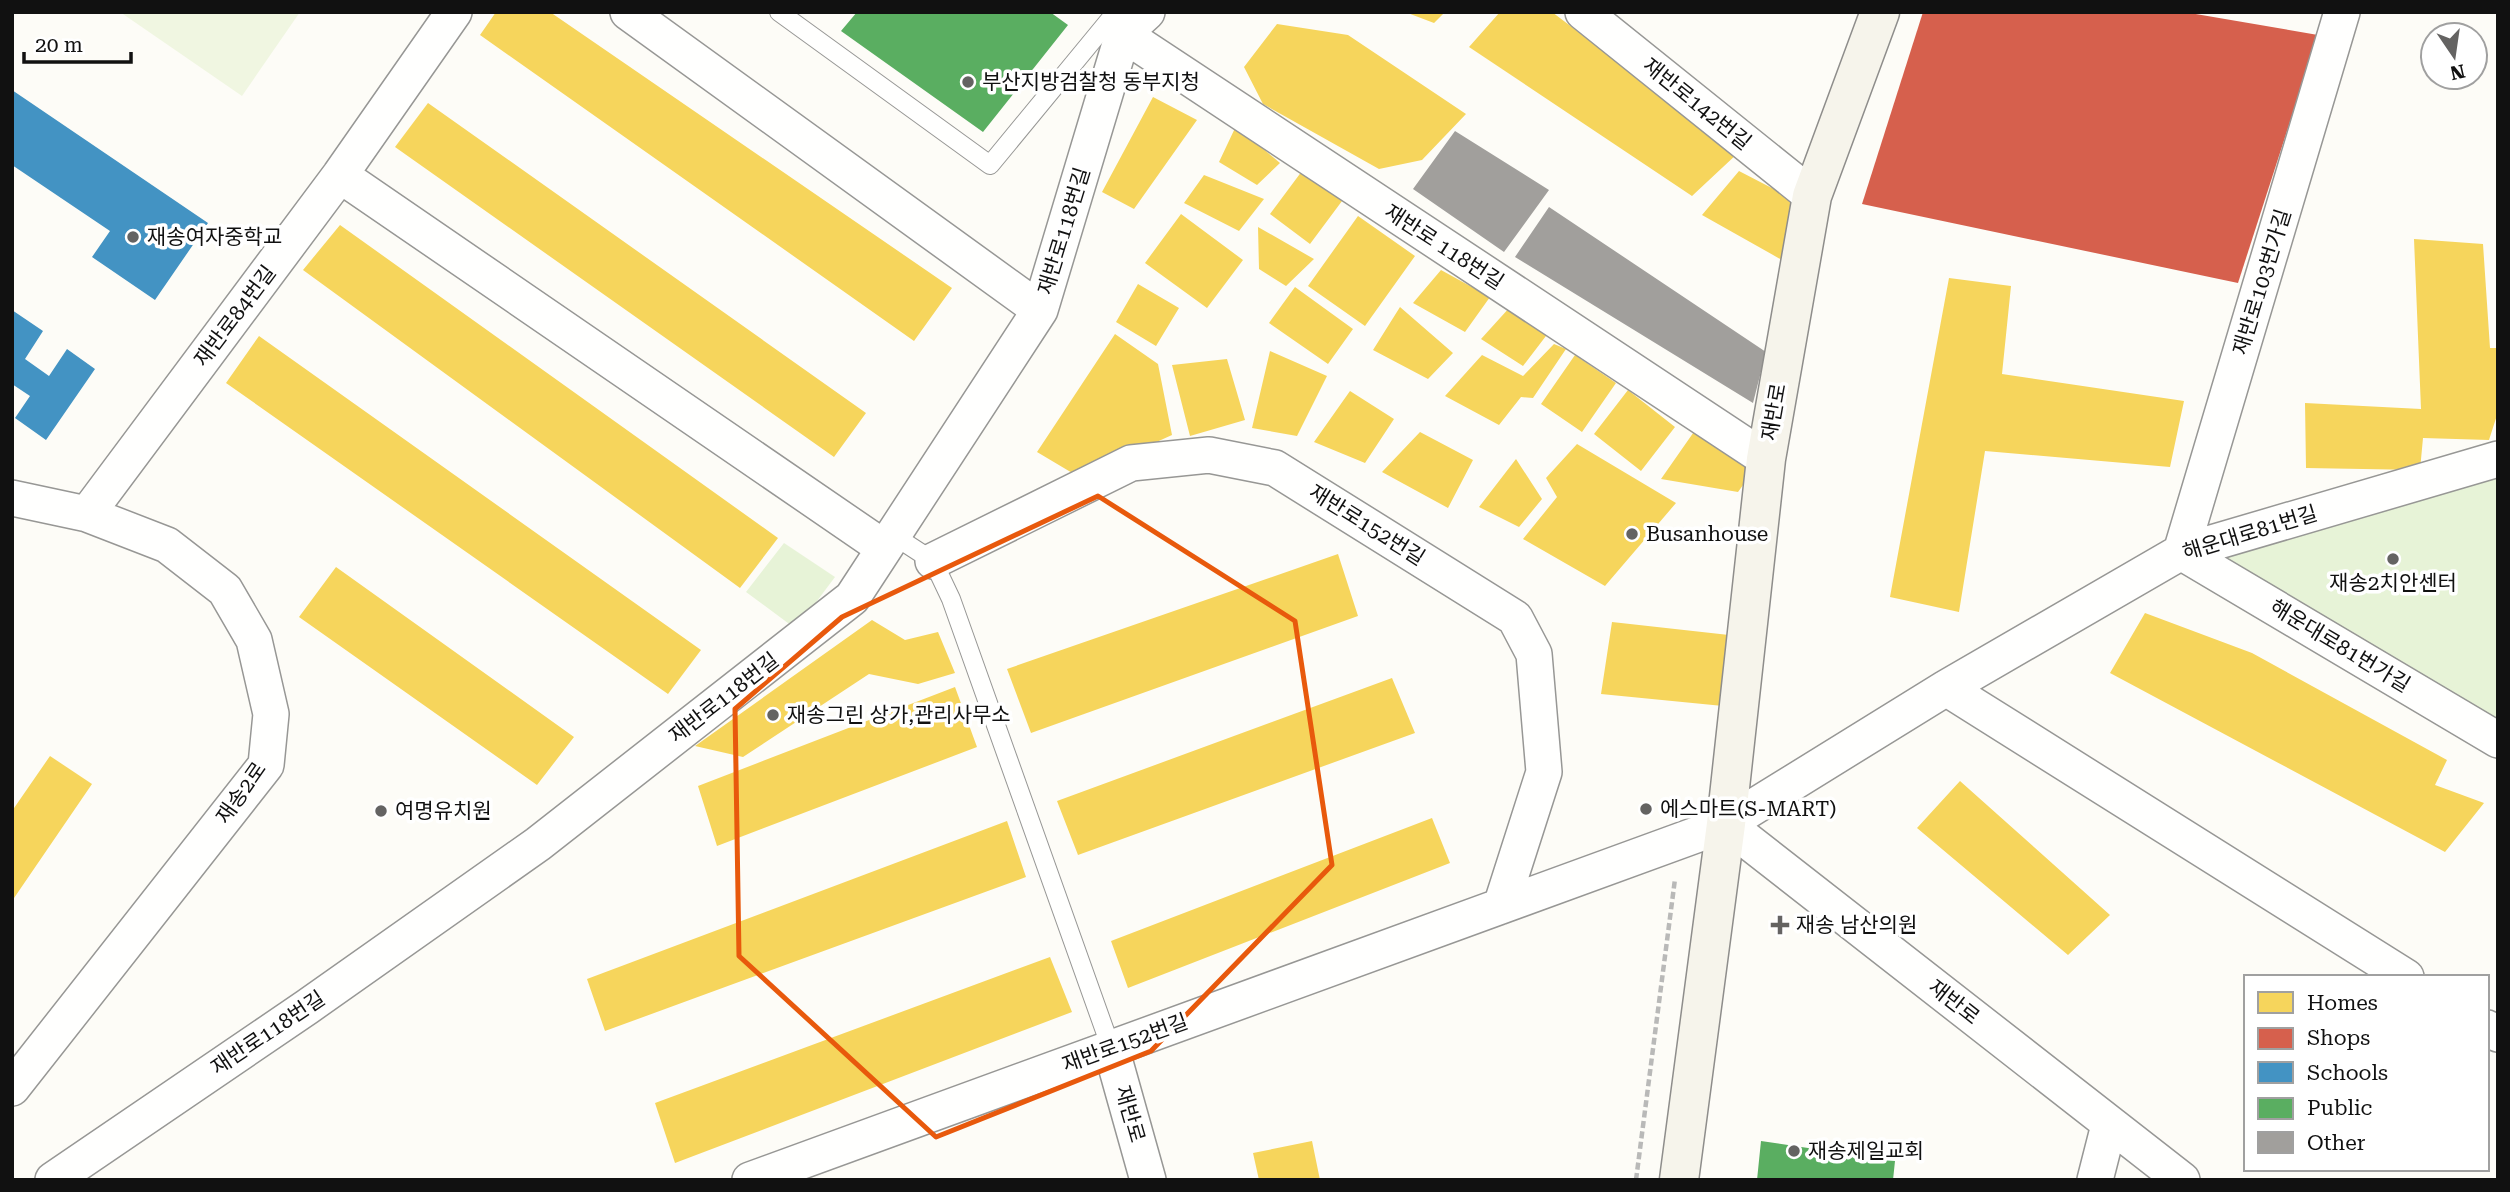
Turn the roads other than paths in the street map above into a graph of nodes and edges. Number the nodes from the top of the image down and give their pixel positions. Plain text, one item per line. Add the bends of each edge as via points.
1 (454, 12) edge
2 (628, 12) edge
3 (779, 12) edge
4 (1583, 12) edge
5 (1881, 12) edge
6 (2342, 12) edge
7 (1129, 20) edge
8 (340, 175) junction
9 (1812, 196) junction
10 (1040, 310) junction
11 (1766, 459) junction
12 (2498, 459) edge
13 (12, 498) edge
14 (87, 514) junction
15 (888, 542) junction
16 (2181, 552) junction
17 (933, 561) junction
18 (1946, 688) junction
19 (2498, 740) edge
20 (1726, 824) junction
21 (1501, 906) junction
22 (2403, 975) edge
23 (1111, 1048) junction
24 (12, 1088) edge
25 (2109, 1125) junction
26 (53, 1180) edge
27 (750, 1180) edge
28 (1149, 1180) edge
29 (1679, 1180) edge
30 (2095, 1180) edge
31 (2182, 1180) edge

1 - 8 street, 재반로84번길
2 - 10 street
3 - 7 lane via 990,165
4 - 9 street, 재반로142번길
5 - 9 main road, 재반로
6 - 16 street, 재반로103번가길
7 - 10 street, 재반로118번길
7 - 11 street, 재반로 118번길
8 - 14 street, 재반로84번길
8 - 15 street
9 - 11 main road, 재반로
10 - 15 street, 재반로118번길
11 - 20 main road, 재반로
12 - 16 street, 해운대로81번길
13 - 14 street, 재송2로
14 - 24 street, 재송2로 via 167,545 225,590 254,640 271,714 266,765
15 - 17 lane
15 - 26 street, 재반로118번길 via 852,598 538,844
16 - 18 street, 해운대로81번길
16 - 19 street, 해운대로81번가길
17 - 21 street, 재반로152번길 via 1131,463 1209,455 1275,468 1515,618 1534,654 1544,772
17 - 23 lane via 951,599
18 - 20 street, 해운대로81번길
18 - 22 street
20 - 21 street, 재반로152번길
20 - 25 street, 재반로
20 - 29 main road, 재반로
21 - 23 street, 재반로152번길
23 - 27 street, 재반로152번길
23 - 28 street, 재반로
25 - 30 street
25 - 31 street, 재반로

